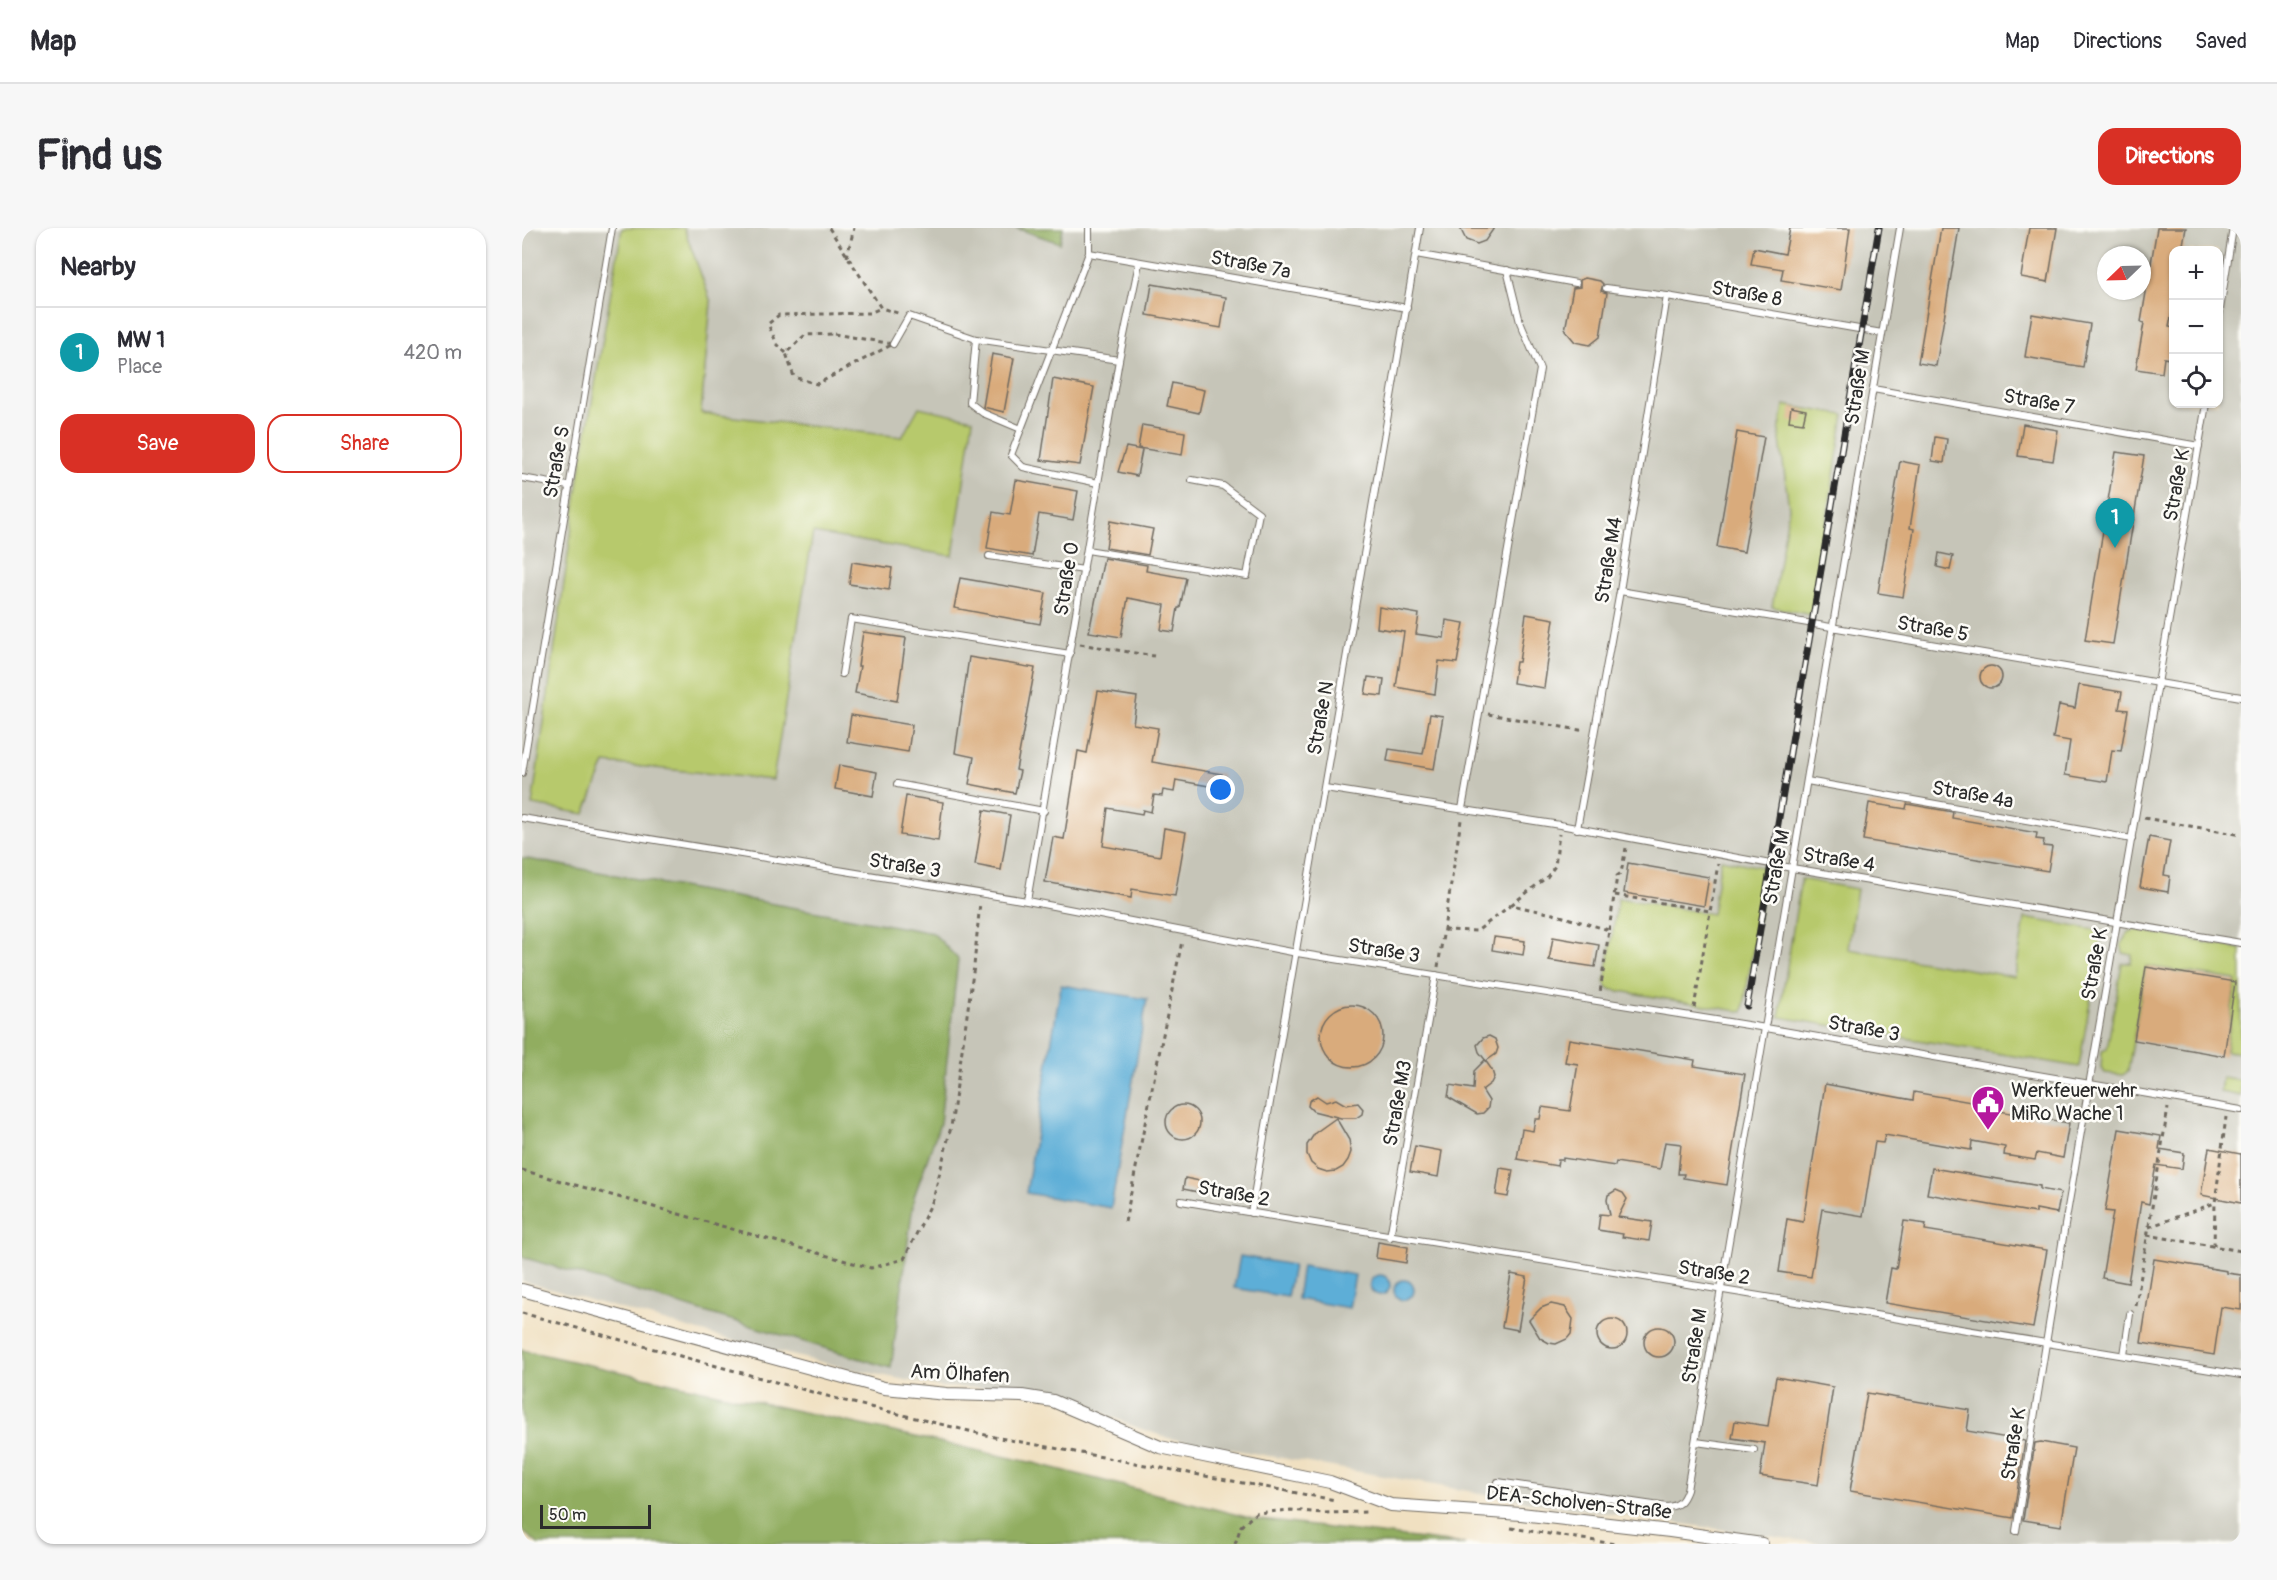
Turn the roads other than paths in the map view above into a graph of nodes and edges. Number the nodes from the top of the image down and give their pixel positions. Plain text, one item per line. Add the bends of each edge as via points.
1 (612, 228) edge
2 (1089, 228) edge
3 (1420, 228) edge
4 (1900, 228) edge
5 (2233, 228) edge
6 (1089, 253) junction
7 (1416, 254) junction
8 (1139, 263) junction
9 (1507, 270) junction
10 (1576, 283) dead end
11 (1606, 288) dead end
12 (1666, 296) junction
13 (2222, 300) edge
14 (1407, 308) junction
15 (1882, 333) junction
16 (976, 339) junction
17 (894, 344) road end
18 (1050, 351) junction
19 (1119, 360) junction
20 (1873, 389) junction
21 (2205, 408) edge
22 (1021, 429) junction
23 (2199, 446) junction
24 (522, 478) edge
25 (1192, 480) dead end
26 (1098, 483) junction
27 (568, 486) junction
28 (1087, 550) junction
29 (989, 556) dead end
30 (1084, 570) junction
31 (1620, 591) junction
32 (1833, 627) junction
33 (1070, 654) junction
34 (843, 675) dead end
35 (2159, 683) junction
36 (2241, 697) edge
37 (522, 773) edge
38 (1807, 781) junction
39 (897, 784) dead end
40 (1325, 788) junction
41 (1462, 809) junction
42 (1044, 812) junction
43 (522, 818) edge
44 (1578, 828) junction
45 (2132, 839) junction
46 (1792, 868) junction
47 (1027, 902) junction
48 (2118, 922) junction
49 (2241, 943) edge
50 (1297, 953) junction
51 (1436, 975) junction
52 (1766, 1028) junction
53 (2090, 1083) junction
54 (2241, 1110) edge
55 (1181, 1201) dead end
56 (1251, 1213) junction
57 (1390, 1237) junction
58 (1720, 1289) junction
59 (522, 1290) edge
60 (2130, 1314) road end
61 (2045, 1343) junction
62 (2124, 1355) junction
63 (2241, 1375) edge
64 (1696, 1442) junction
65 (1754, 1450) dead end
66 (1498, 1482) dead end
67 (1391, 1505) joint
68 (2016, 1531) dead end
69 (1762, 1544) edge

1 - 27 lane, Straße S
2 - 6 lane
3 - 7 lane, Straße N
4 - 15 lane, Straße M
5 - 13 lane
6 - 8 lane, Straße 7a
6 - 18 lane
7 - 9 lane
7 - 14 lane, Straße N
8 - 14 lane, Straße 7a
8 - 19 lane, Straße O
9 - 10 lane
9 - 41 lane via 1520,322 1540,369
11 - 12 lane, Straße 8
12 - 15 lane, Straße 8
12 - 31 lane, Straße M4
14 - 40 lane, Straße N
15 - 20 lane, Straße M
16 - 17 lane via 909,316
16 - 18 lane
16 - 22 lane via 970,403 983,413
18 - 19 lane
18 - 22 lane
19 - 26 lane, Straße O
20 - 23 lane, Straße 7
20 - 32 lane, Straße M
21 - 23 lane, Straße K
22 - 26 lane via 1011,455 1023,467
23 - 35 lane, Straße K
24 - 27 lane
25 - 28 lane via 1223,486 1259,513 1247,576
26 - 28 lane, Straße O
27 - 37 lane, Straße S
28 - 30 lane, Straße O
29 - 30 lane
30 - 33 lane, Straße O
31 - 32 lane, Straße 5
31 - 44 lane, Straße M4
32 - 35 lane, Straße 5
32 - 38 lane, Straße M
33 - 34 lane via 851,619
33 - 42 lane, Straße O
35 - 36 lane, Straße 5
35 - 45 lane, Straße K
38 - 45 lane, Straße 4a
38 - 46 lane, Straße M
39 - 42 lane
40 - 41 lane, Straße 4
40 - 50 lane, Straße N
41 - 44 lane, Straße 4
42 - 47 lane, Straße O
43 - 47 lane, Straße 3
44 - 46 lane, Straße 4
45 - 48 lane, Straße K
46 - 48 lane, Straße 4
46 - 52 lane, Straße M
47 - 50 lane, Straße 3
48 - 49 lane, Straße 4
48 - 53 lane, Straße K
50 - 51 lane, Straße 3
50 - 56 lane, Straße N
51 - 52 lane, Straße 3
51 - 57 lane, Straße M3
52 - 53 lane, Straße 3
52 - 58 lane, Straße M
53 - 54 lane, Straße 3
53 - 61 lane, Straße K
55 - 56 lane, Straße 2
56 - 57 lane, Straße 2
57 - 58 lane, Straße 2
58 - 61 lane, Straße 2
58 - 64 lane, Straße M
59 - 67 street, Am Ölhafen via 884,1388 1053,1401 1160,1446 1330,1482
60 - 62 lane
61 - 62 lane, Straße 2
61 - 68 lane, Straße K
62 - 63 lane, Straße 2
64 - 65 lane
64 - 66 lane, Straße M via 1688,1490 1683,1501 1667,1508
67 - 69 street, DEA-Scholven-Straße via 1521,1514

